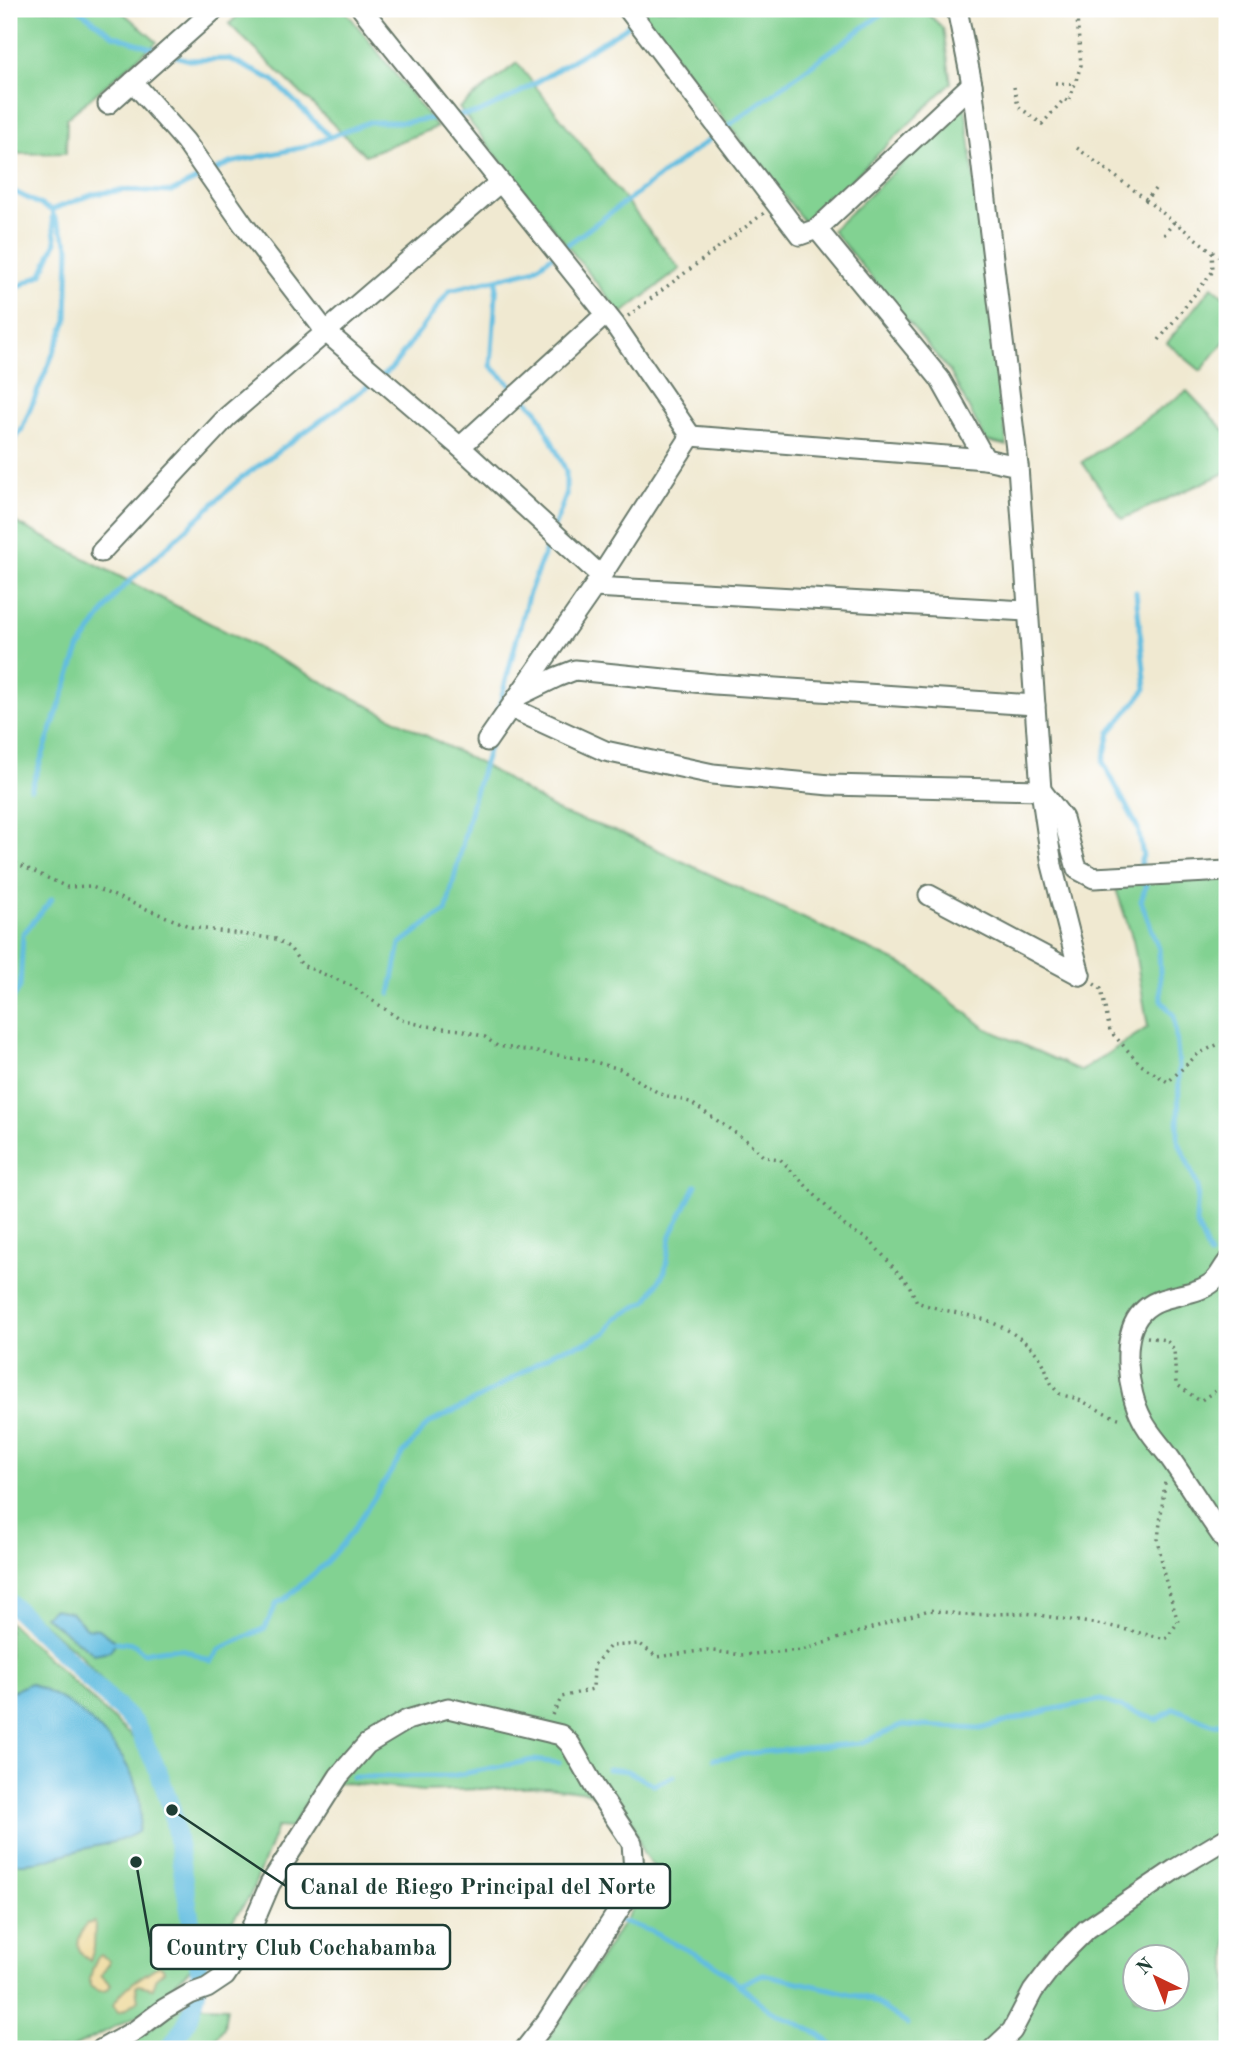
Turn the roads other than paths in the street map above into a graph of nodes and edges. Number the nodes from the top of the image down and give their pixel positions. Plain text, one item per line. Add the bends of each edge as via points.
1 (215, 9) edge
2 (362, 9) edge
3 (628, 9) edge
4 (957, 9) edge
5 (133, 82) junction
6 (972, 84) junction
7 (108, 104) dead end
8 (500, 182) junction
9 (817, 229) junction
10 (610, 320) junction
11 (326, 332) junction
12 (691, 436) junction
13 (460, 447) junction
14 (985, 459) junction
15 (1018, 466) junction
16 (101, 552) dead end
17 (597, 582) junction
18 (1027, 611) junction
19 (516, 702) junction
20 (1035, 705) junction
21 (487, 741) dead end
22 (1041, 790) junction
23 (1227, 871) edge
24 (929, 895) dead end
25 (1227, 1263) edge
26 (1227, 1543) edge
27 (1227, 1838) edge
28 (102, 2049) edge
29 (525, 2049) edge
30 (993, 2049) edge

1 - 5 street
2 - 8 street
3 - 9 street via 800,235
4 - 6 street
5 - 7 street
5 - 11 street via 185,141
6 - 9 street
6 - 15 street
8 - 10 street
8 - 11 street
9 - 14 street via 940,379
10 - 12 street
10 - 13 street
11 - 13 street
11 - 16 street via 227,417
12 - 14 street
12 - 17 street
13 - 17 street
14 - 15 street
15 - 18 street
17 - 18 street
17 - 19 street
18 - 20 street
19 - 20 street via 575,670
19 - 21 street
19 - 22 street via 605,751 713,774 831,785
20 - 22 street
22 - 23 street via 1063,818 1077,869 1094,878
22 - 24 street via 1052,865 1080,975
25 - 26 street via 1203,1288 1151,1304 1136,1320 1128,1364 1133,1398 1143,1422
27 - 30 street via 1087,1929 1033,1991 1012,2031
28 - 29 street via 164,2008 225,1976 241,1952 270,1884 339,1776 367,1745 407,1720 448,1708 561,1735 632,1843 635,1885

